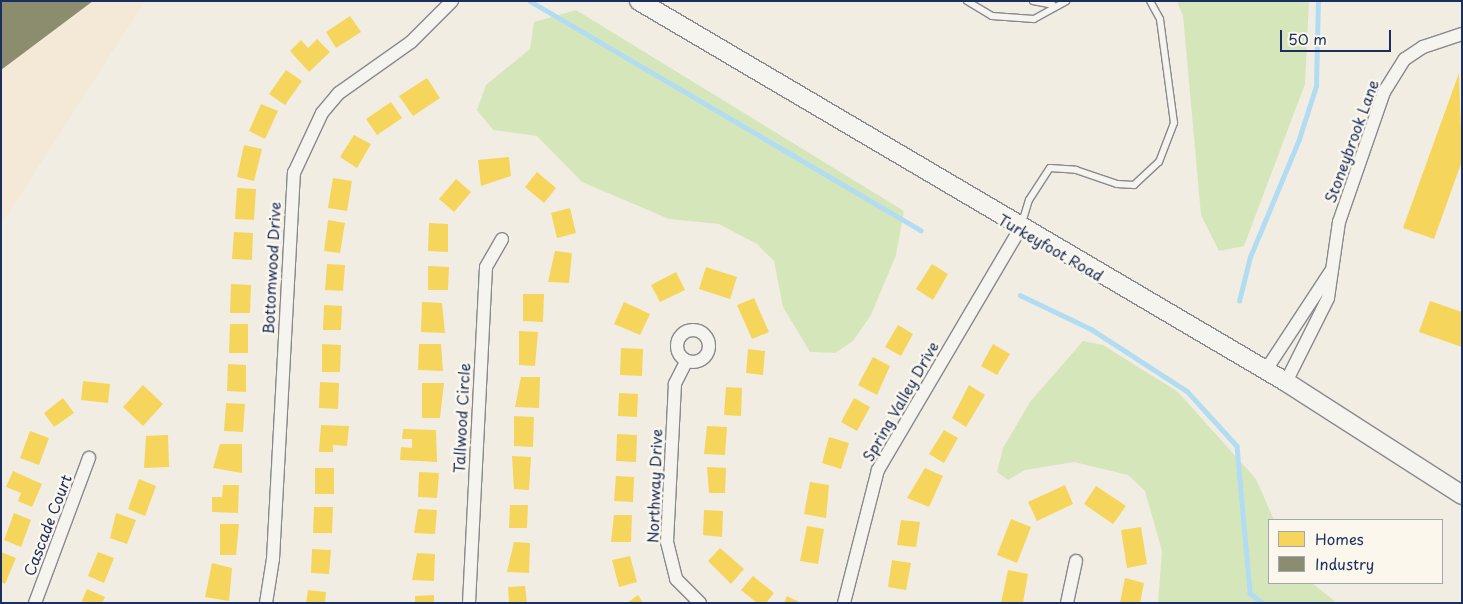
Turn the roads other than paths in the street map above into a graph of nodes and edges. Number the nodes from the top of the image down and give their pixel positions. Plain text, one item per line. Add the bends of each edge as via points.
1 (452, 1) edge
2 (639, 1) edge
3 (967, 1) edge
4 (1033, 1) edge
5 (1066, 1) edge
6 (1150, 1) edge
7 (1053, 5) junction
8 (1462, 34) edge
9 (1020, 230) junction
10 (502, 239) dead end
11 (1331, 271) junction
12 (686, 362) dead end
13 (1266, 370) junction
14 (1286, 382) junction
15 (89, 458) dead end
16 (1462, 495) edge
17 (1076, 561) dead end
18 (35, 603) edge
19 (266, 603) edge
20 (469, 603) edge
21 (700, 603) edge
22 (844, 603) edge
23 (1067, 603) edge

1 - 19 street, Bottomwood Drive via 411,42 339,93 322,112 294,173 273,559
2 - 9 main road, Turkeyfoot Road
3 - 7 lane via 992,16 1010,18 1034,19
4 - 7 lane
5 - 7 lane
6 - 9 lane via 1160,19 1174,123 1159,162 1134,185 1117,184 1069,168 1050,168 1029,200
8 - 11 street, Stoneybrook Lane via 1422,47 1392,76 1339,222
9 - 13 main road, Turkeyfoot Road
9 - 22 street, Spring Valley Drive via 878,470
10 - 20 street, Tallwood Circle via 486,267
11 - 13 street
11 - 14 street, Stoneybrook Lane via 1328,298
12 - 21 street, Northway Drive via 675,384 667,542 676,579
13 - 14 main road, Turkeyfoot Road
14 - 16 main road, Turkeyfoot Road
15 - 18 street, Cascade Court
17 - 23 street

